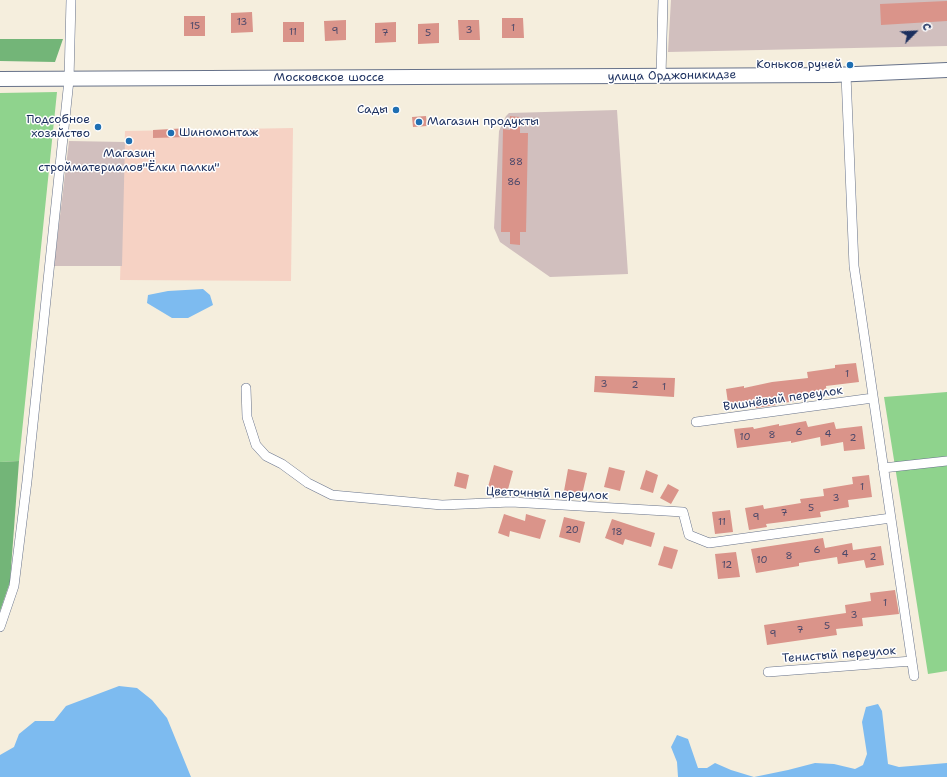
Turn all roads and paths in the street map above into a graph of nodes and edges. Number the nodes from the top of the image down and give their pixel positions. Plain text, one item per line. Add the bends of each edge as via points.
1 (71, 0) edge
2 (662, 0) edge
3 (947, 70) edge
4 (846, 75) junction
5 (661, 76) junction
6 (590, 77) joint
7 (0, 79) edge
8 (69, 80) junction
9 (246, 388) dead end
10 (873, 398) junction
11 (696, 422) dead end
12 (947, 461) edge
13 (883, 468) junction
14 (891, 518) junction
15 (0, 627) edge
16 (912, 661) junction
17 (768, 672) dead end
18 (914, 676) dead end

1 - 8 street
2 - 5 street
3 - 4 main road, улица Орджоникидзе
4 - 5 main road, улица Орджоникидзе
4 - 10 street via 854,266
5 - 6 main road, улица Орджоникидзе
6 - 8 main road, Московское шоссе
7 - 8 main road, Московское шоссе
8 - 15 street via 14,586
9 - 14 street, Цветочный переулок via 247,417 256,445 266,456 332,495 442,505 511,502 683,512 689,535 709,543
10 - 11 street, Вишнёвый переулок
10 - 13 street
12 - 13 street
13 - 14 street
14 - 16 street
16 - 17 street, Тенистый переулок
16 - 18 street

